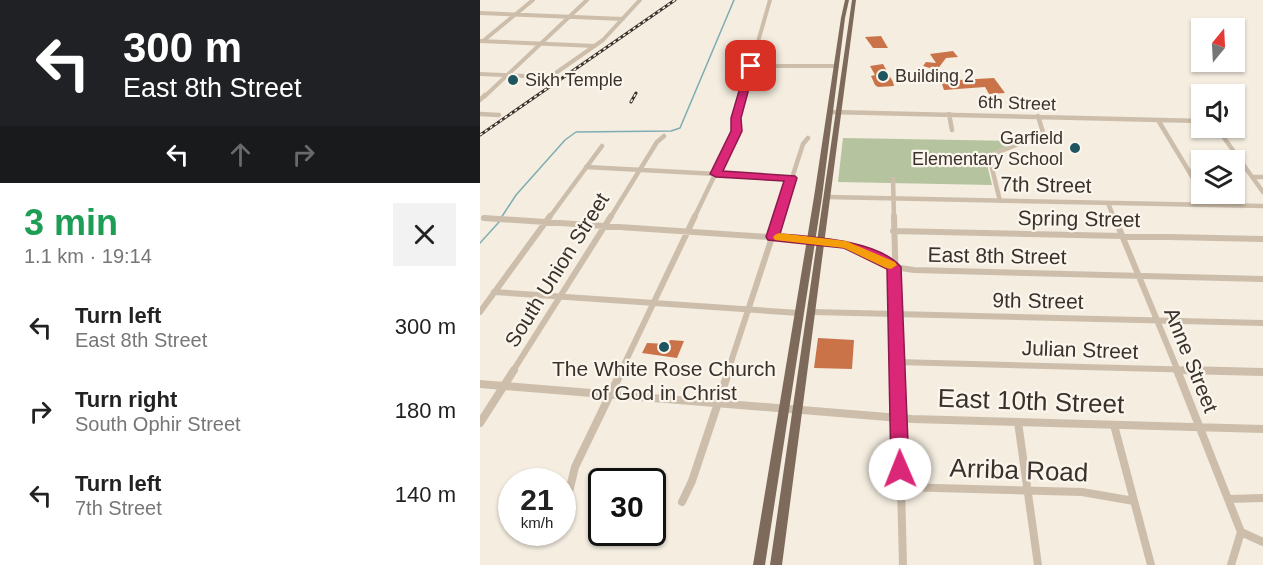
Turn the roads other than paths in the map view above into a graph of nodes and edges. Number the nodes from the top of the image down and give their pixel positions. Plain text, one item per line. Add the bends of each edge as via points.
1 (533, 0) edge
2 (587, 0) edge
3 (640, 0) edge
4 (770, 0) edge
5 (847, 0) edge
6 (854, 0) edge
7 (480, 13) edge
8 (516, 14) junction
9 (569, 16) junction
10 (623, 19) junction
11 (482, 41) edge
12 (540, 44) junction
13 (595, 46) junction
14 (751, 66) junction
15 (837, 66) junction
16 (480, 74) edge
17 (506, 75) junction
18 (480, 100) edge
19 (835, 113) junction
20 (480, 114) edge
21 (949, 114) junction
22 (499, 115) dead end
23 (1038, 116) junction
24 (1158, 120) junction
25 (1191, 121) edge
26 (952, 130) dead end
27 (664, 136) dead end
28 (808, 138) dead end
29 (1224, 138) edge
30 (602, 146) dead end
31 (586, 167) junction
32 (640, 170) junction
33 (716, 174) junction
34 (1191, 175) edge
35 (1252, 177) junction
36 (1263, 177) edge
37 (791, 178) junction
38 (893, 178) dead end
39 (1263, 192) edge
40 (828, 197) junction
41 (892, 198) junction
42 (1000, 201) junction
43 (1108, 203) junction
44 (1208, 205) joint
45 (1263, 206) edge
46 (484, 219) dead end
47 (546, 223) junction
48 (604, 226) junction
49 (688, 231) junction
50 (893, 231) junction
51 (1122, 236) junction
52 (772, 237) junction
53 (1263, 239) edge
54 (816, 240) junction
55 (894, 267) junction
56 (1138, 276) junction
57 (1263, 279) edge
58 (494, 292) junction
59 (560, 297) junction
60 (654, 303) junction
61 (749, 310) junction
62 (480, 312) edge
63 (813, 312) junction
64 (799, 313) junction
65 (895, 314) junction
66 (1157, 321) junction
67 (1263, 323) edge
68 (897, 362) junction
69 (1178, 369) junction
70 (1263, 372) edge
71 (480, 384) edge
72 (504, 386) junction
73 (610, 394) junction
74 (718, 403) junction
75 (783, 408) junction
76 (798, 409) junction
77 (898, 418) junction
78 (1018, 422) junction
79 (480, 423) edge
80 (1114, 425) junction
81 (1201, 427) junction
82 (1263, 429) edge
83 (575, 468) edge
84 (900, 487) junction
85 (1027, 491) junction
86 (1228, 498) junction
87 (1263, 498) edge
88 (1134, 501) junction
89 (682, 502) dead end
90 (1241, 532) junction
91 (1263, 542) edge
92 (759, 565) edge
93 (776, 565) edge
94 (903, 565) edge
95 (1038, 565) edge
96 (1151, 565) edge
97 (1231, 565) edge

1 - 8 street
2 - 9 street
3 - 10 street
4 - 14 street
5 - 15 main road
6 - 19 main road
7 - 8 street
8 - 9 street
8 - 11 street
9 - 10 street
9 - 12 street
10 - 13 street
11 - 12 street
12 - 13 street
12 - 17 street
13 - 17 street via 548,77
14 - 15 street
14 - 33 street via 736,131
15 - 19 main road
16 - 17 street
17 - 18 street
19 - 21 street, 6th Street
19 - 40 main road
19 - 54 main road
20 - 22 street
21 - 23 street, 6th Street
21 - 26 street
23 - 24 street, 6th Street
23 - 42 street via 1045,139 1023,139 989,156
24 - 25 street, 6th Street
24 - 34 street
27 - 32 street, South Union Street
28 - 37 street
29 - 35 street
30 - 31 street
31 - 32 street
31 - 47 street
32 - 33 street
32 - 48 street, South Union Street
33 - 37 street
33 - 49 street
35 - 36 street
35 - 39 street
37 - 52 street
38 - 41 street
40 - 41 street, 7th Street
40 - 54 main road
41 - 42 street, 7th Street
41 - 50 street
42 - 43 street, 7th Street
43 - 44 street, 7th Street
43 - 51 street, Anne Street
44 - 45 street, 7th Street
46 - 47 street, East 8th Street
47 - 48 street, East 8th Street
47 - 58 street
48 - 49 street, East 8th Street
48 - 59 street, South Union Street
49 - 52 street, East 8th Street
49 - 60 street
50 - 51 street, Spring Street
50 - 55 street
51 - 53 street, Spring Street
51 - 56 street, Anne Street
52 - 54 street, East 8th Street
52 - 61 street
54 - 55 street, East 8th Street via 857,248
54 - 63 main road
54 - 64 main road
55 - 56 street, East 8th Street
55 - 65 street
56 - 57 street, East 8th Street
56 - 66 street, Anne Street
58 - 59 street
58 - 62 street
59 - 60 street
59 - 72 street, South Union Street
60 - 61 street
60 - 73 street
61 - 64 street
61 - 74 street
63 - 65 street, 9th Street
63 - 76 main road
64 - 75 main road
65 - 66 street, 9th Street
65 - 68 street
66 - 67 street, 9th Street
66 - 69 street, Anne Street
68 - 69 street, Julian Street
68 - 77 street
69 - 70 street, Julian Street
69 - 81 street, Anne Street
71 - 72 street, East 10th Street
72 - 73 street, East 10th Street
72 - 79 street, South Union Street
73 - 74 street, East 10th Street
73 - 83 street
74 - 75 street, East 10th Street
74 - 89 street
75 - 76 street, East 10th Street
75 - 92 main road
76 - 77 street, East 10th Street
76 - 93 main road
77 - 78 street, East 10th Street
77 - 84 street
78 - 80 street, East 10th Street
78 - 85 street
80 - 81 street, East 10th Street
80 - 88 street
81 - 82 street, East 10th Street
81 - 86 street, Anne Street
84 - 85 street, Arriba Road
84 - 94 street
85 - 88 street, Arriba Road via 1082,492
85 - 95 street
86 - 87 street
86 - 90 street, Anne Street
88 - 96 street
90 - 91 street
90 - 97 street

